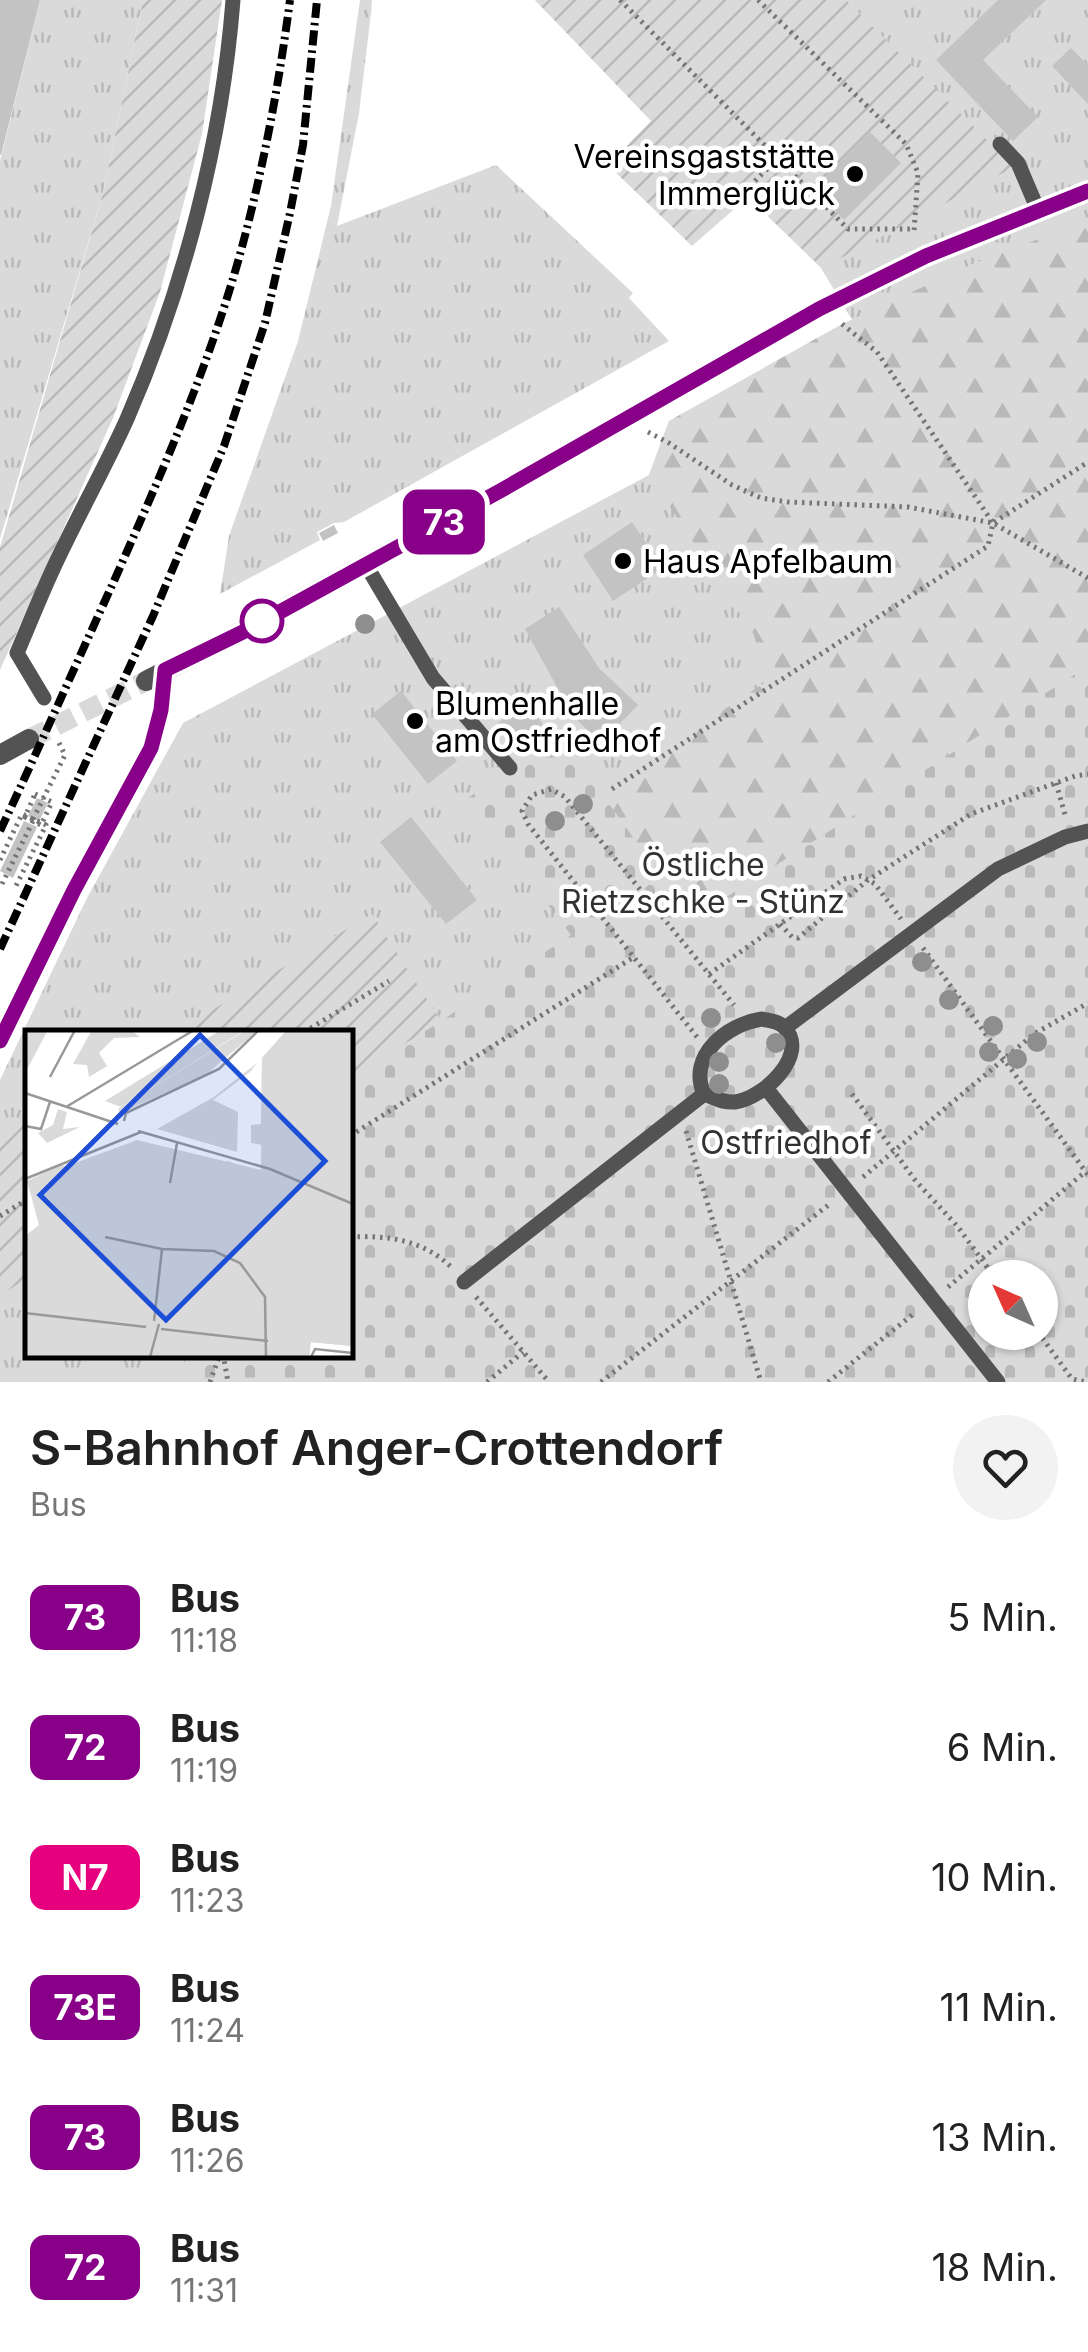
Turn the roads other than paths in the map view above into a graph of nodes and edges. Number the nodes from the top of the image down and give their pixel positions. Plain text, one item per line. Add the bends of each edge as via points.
1 (233, 0) edge
2 (1000, 144) dead end
3 (1088, 191) edge
4 (1038, 210) junction
5 (366, 565) junction
6 (165, 670) junction
7 (146, 681) tunnel mouth
8 (44, 698) dead end
9 (29, 740) tunnel mouth
10 (0, 755) edge
11 (510, 768) dead end
12 (1088, 831) edge
13 (786, 1028) junction
14 (0, 1040) edge
15 (766, 1088) junction
16 (704, 1094) junction
17 (464, 1282) dead end
18 (998, 1382) edge

1 - 8 lane via 228,63 200,204 174,294 127,419 17,654
2 - 4 lane via 1018,163
3 - 4 street
4 - 5 street via 819,309
5 - 6 street
5 - 11 lane via 433,678
6 - 7 street
6 - 14 street via 151,748
9 - 10 street
12 - 13 lane via 998,869
13 - 15 lane via 790,1054
13 - 16 lane via 762,1019 720,1038 700,1066
15 - 16 lane via 738,1102
15 - 18 lane
16 - 17 lane

